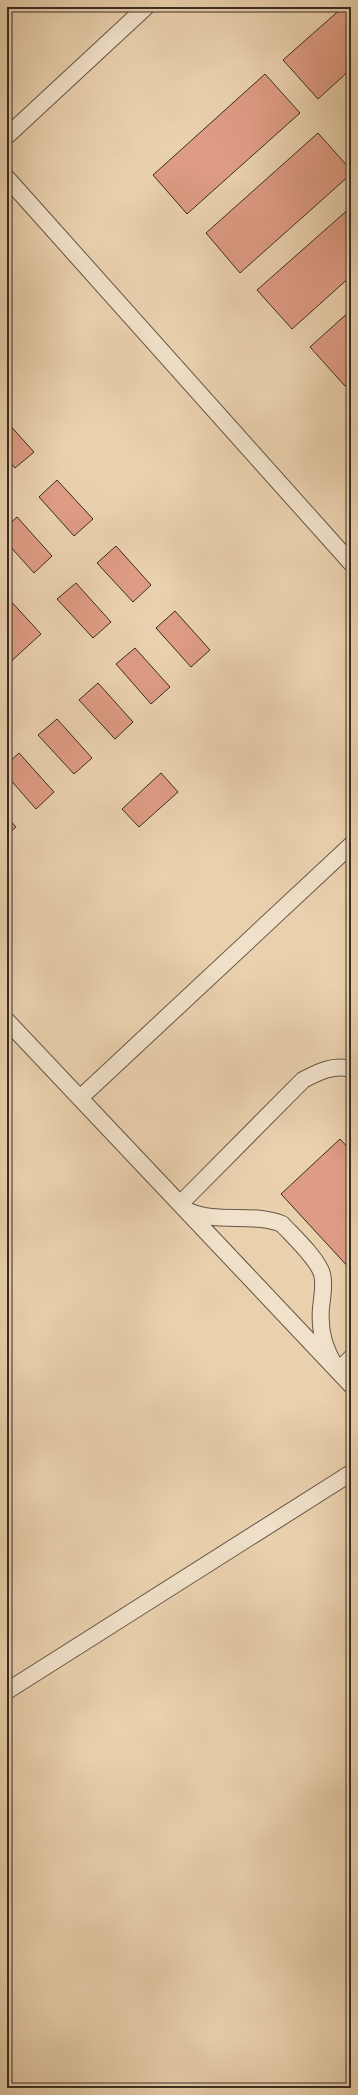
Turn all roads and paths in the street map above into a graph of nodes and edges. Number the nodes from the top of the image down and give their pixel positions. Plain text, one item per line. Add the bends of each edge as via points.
1 (146, 7) edge
2 (7, 136) edge
3 (7, 178) edge
4 (351, 563) edge
5 (351, 845) edge
6 (7, 1021) edge
7 (351, 1069) edge
8 (80, 1098) junction
9 (183, 1207) junction
10 (351, 1358) edge
11 (338, 1371) junction
12 (351, 1385) edge
13 (351, 1473) edge
14 (7, 1691) edge

1 - 2 lane
3 - 4 lane
5 - 8 lane
6 - 8 lane
7 - 9 lane via 345,1067 324,1070 303,1080
8 - 9 lane
9 - 11 lane
9 - 11 lane via 211,1218 253,1218 282,1224 318,1264 322,1273 321,1334 326,1352
10 - 11 lane
11 - 12 lane
13 - 14 lane

